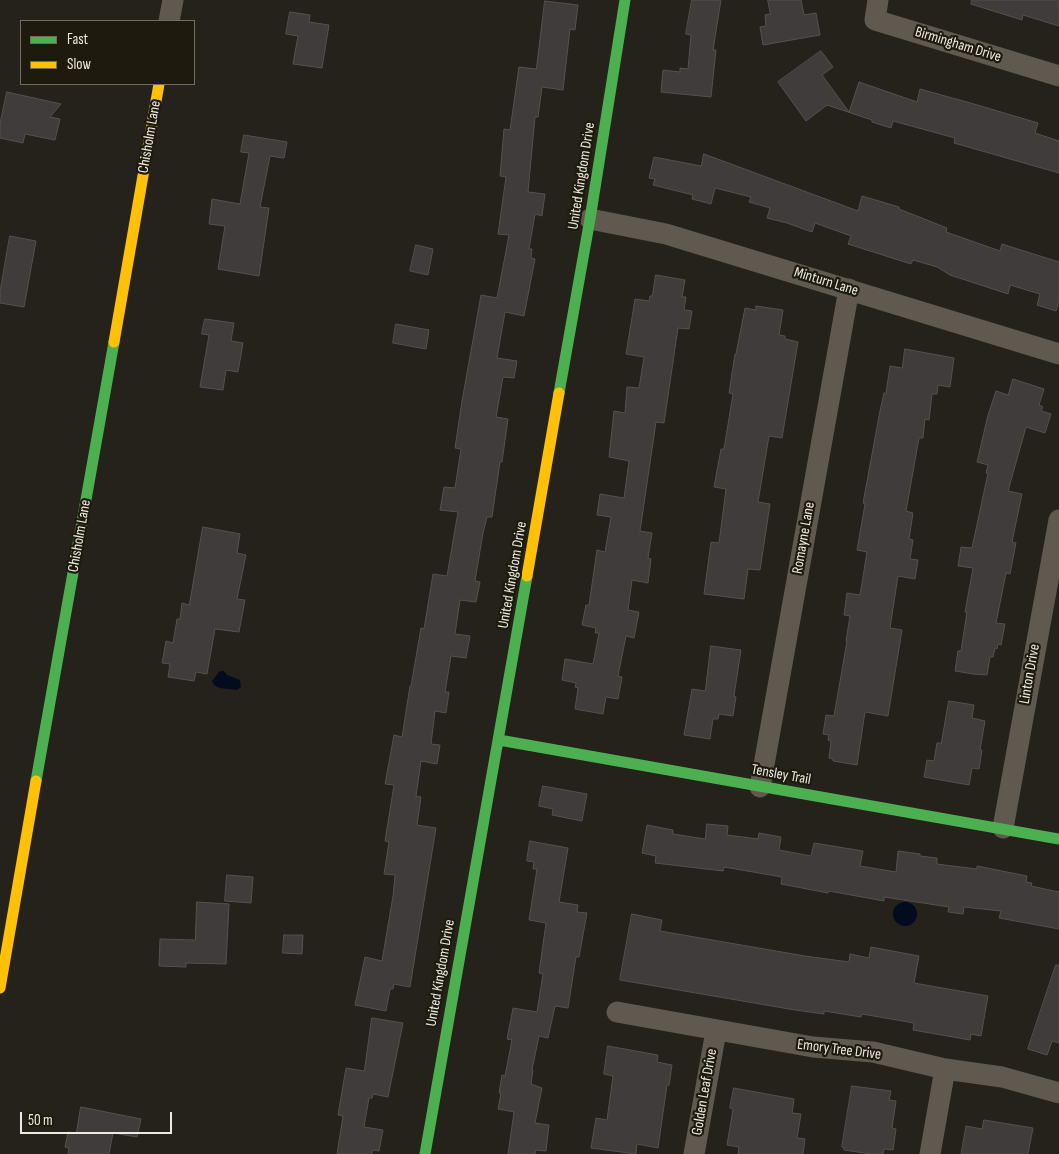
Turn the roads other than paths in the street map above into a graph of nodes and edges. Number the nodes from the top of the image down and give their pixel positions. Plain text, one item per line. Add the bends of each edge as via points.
1 (173, 0) edge
2 (625, 0) edge
3 (878, 0) edge
4 (169, 20) edge
5 (1059, 76) edge
6 (159, 85) edge
7 (590, 219) junction
8 (849, 289) junction
9 (1059, 354) edge
10 (1059, 520) edge
11 (1052, 592) edge
12 (499, 740) junction
13 (760, 787) junction
14 (1003, 828) junction
15 (1059, 839) edge
16 (0, 988) edge
17 (617, 1012) dead end
18 (716, 1031) junction
19 (945, 1069) junction
20 (1059, 1093) edge
21 (425, 1154) edge
22 (694, 1154) edge
23 (930, 1154) edge

1 - 4 street
2 - 7 street, United Kingdom Drive
3 - 5 street, Birmingham Drive via 875,20
6 - 16 street, Chisholm Lane
7 - 8 street, Minturn Lane via 666,234
7 - 12 street, United Kingdom Drive
8 - 9 street, Minturn Lane
8 - 13 street, Romayne Lane
10 - 11 street, Linton Drive
11 - 14 street, Linton Drive
12 - 13 street, Tensley Trail
12 - 21 street, United Kingdom Drive
13 - 14 street, Tensley Trail
14 - 15 street, Tensley Trail
17 - 18 street, Emory Tree Drive
18 - 19 street, Emory Tree Drive via 813,1047 873,1052
18 - 22 street, Golden Leaf Drive
19 - 20 street, Emory Tree Drive via 1002,1077
19 - 23 street

